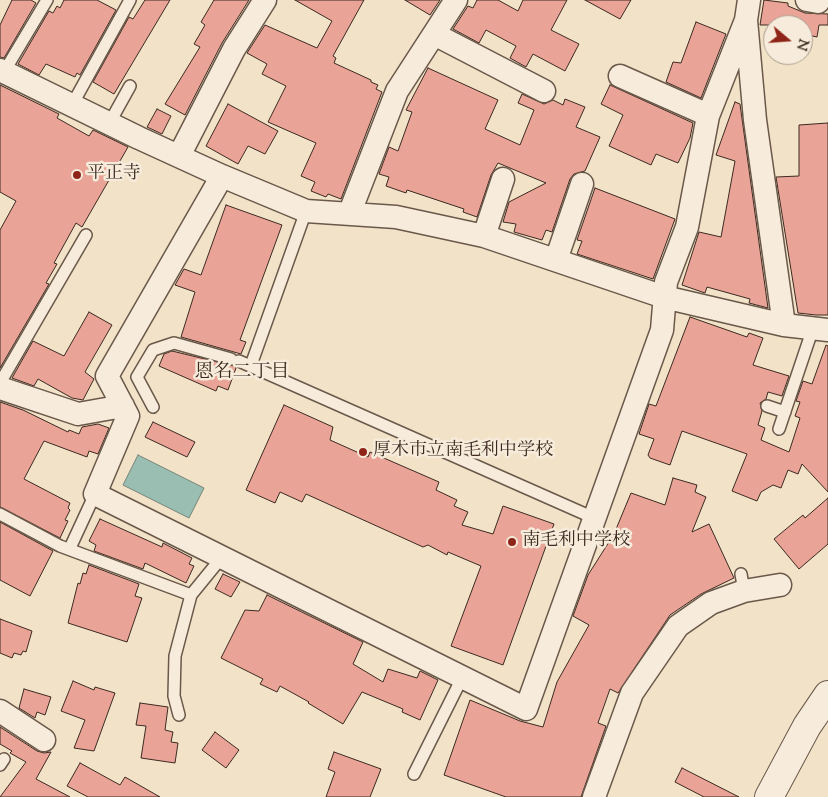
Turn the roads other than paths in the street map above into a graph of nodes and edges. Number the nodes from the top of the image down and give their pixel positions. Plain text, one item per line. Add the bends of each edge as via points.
1 (47, 0) edge
2 (130, 0) edge
3 (265, 0) edge
4 (456, 0) edge
5 (748, 10) edge
6 (434, 34) junction
7 (2, 71) edge
8 (620, 76) dead end
9 (130, 86) dead end
10 (544, 91) dead end
11 (72, 105) junction
12 (708, 115) junction
13 (110, 122) junction
14 (179, 156) junction
15 (222, 176) junction
16 (503, 179) dead end
17 (582, 184) dead end
18 (306, 210) junction
19 (350, 212) junction
20 (86, 235) dead end
21 (484, 236) junction
22 (556, 260) junction
23 (664, 297) junction
24 (784, 325) junction
25 (820, 329) edge
26 (251, 365) junction
27 (0, 383) edge
28 (0, 388) edge
29 (123, 406) junction
30 (767, 406) dead end
31 (153, 407) dead end
32 (785, 412) junction
33 (779, 429) dead end
34 (95, 494) junction
35 (0, 514) edge
36 (594, 518) junction
37 (70, 548) junction
38 (222, 557) junction
39 (780, 586) dead end
40 (192, 595) junction
41 (462, 678) junction
42 (828, 695) edge
43 (0, 711) edge
44 (179, 715) dead end
45 (44, 740) dead end
46 (414, 774) dead end
47 (594, 797) edge
48 (769, 797) edge

1 - 7 lane
2 - 11 lane
3 - 14 street via 234,49
4 - 6 street
5 - 12 street
5 - 24 street via 755,120
6 - 10 street via 514,85
6 - 19 street via 397,91
7 - 11 street
8 - 12 street
9 - 13 lane
11 - 13 street
12 - 23 street via 687,228 666,282
13 - 14 street
14 - 15 street
15 - 18 street
15 - 29 street via 107,376
16 - 21 street
17 - 22 street
18 - 19 street
18 - 26 lane
19 - 21 street via 396,216
20 - 27 lane
21 - 22 street
22 - 23 street
23 - 24 street
23 - 36 street via 662,330
24 - 25 street
25 - 32 lane
26 - 31 lane via 174,343 152,350 137,377
26 - 36 lane
28 - 29 street via 78,414
29 - 34 street via 128,416
30 - 32 lane
32 - 33 lane
34 - 37 lane
34 - 38 street
35 - 37 lane via 60,546
36 - 41 street via 526,709
37 - 40 lane
38 - 40 lane
38 - 41 street
39 - 47 street via 742,583 678,626 632,693
40 - 44 lane via 175,656 174,696
41 - 46 lane
42 - 48 street via 807,726
43 - 45 street

